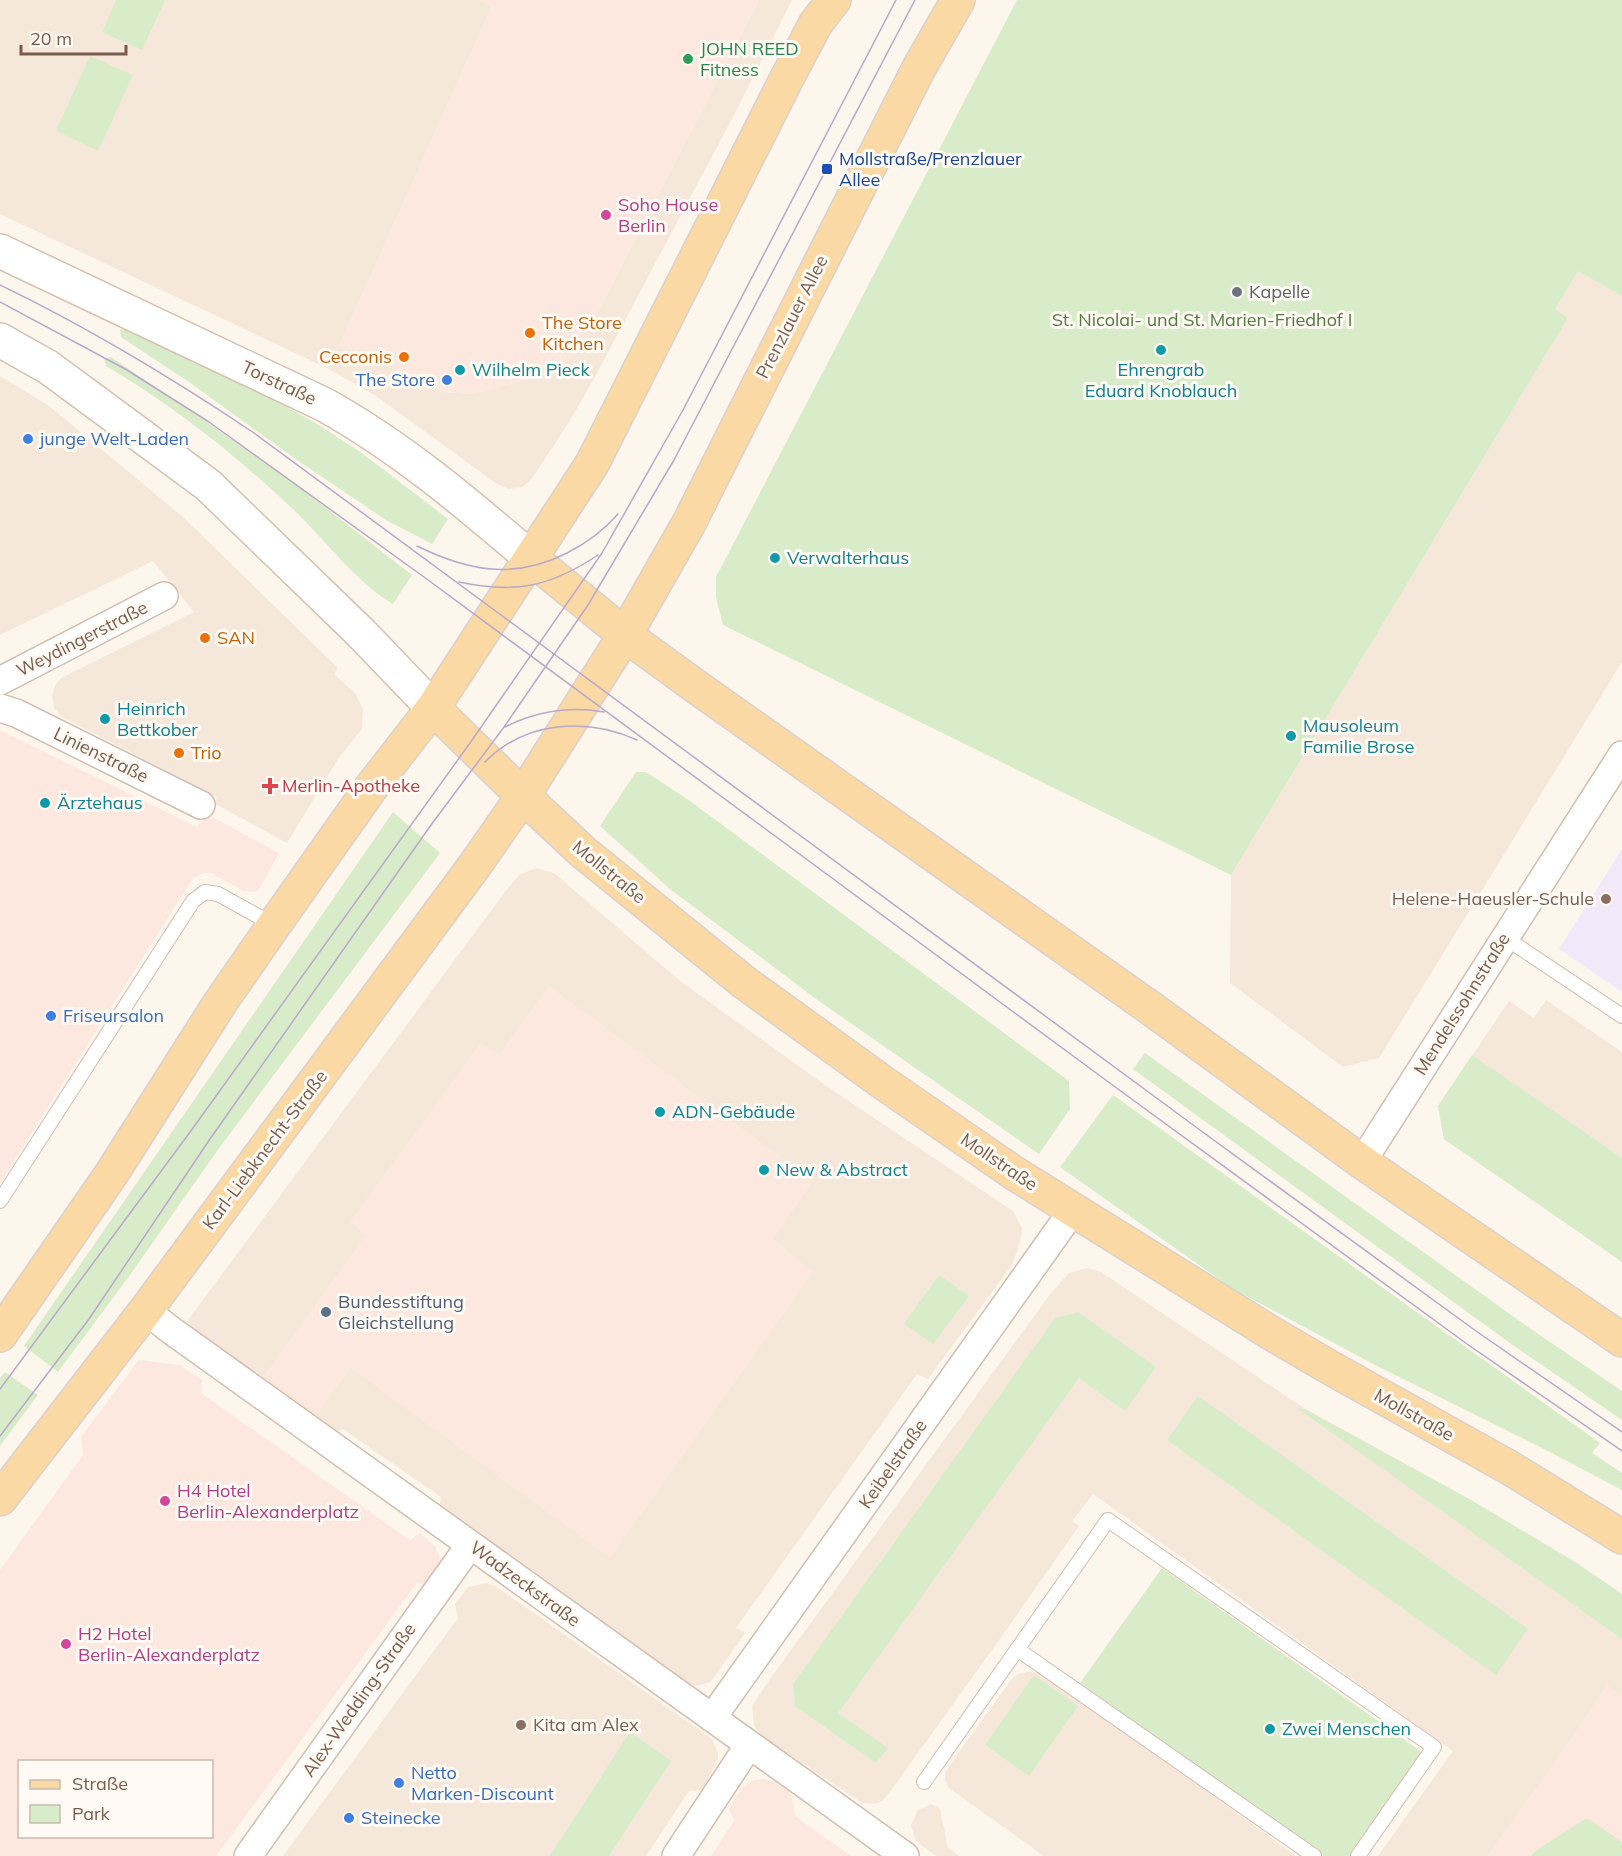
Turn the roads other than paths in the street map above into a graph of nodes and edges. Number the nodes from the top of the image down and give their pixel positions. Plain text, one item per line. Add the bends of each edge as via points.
1 (834, 0) edge
2 (958, 0) edge
3 (0, 251) edge
4 (0, 340) edge
5 (532, 559) junction
6 (164, 596) dead end
7 (626, 635) junction
8 (0, 681) edge
9 (0, 708) edge
10 (433, 708) junction
11 (1622, 754) edge
12 (523, 796) junction
13 (201, 805) dead end
14 (274, 925) junction
15 (1504, 937) junction
16 (1622, 1016) edge
17 (1362, 1162) junction
18 (0, 1201) edge
19 (1073, 1210) junction
20 (146, 1310) junction
21 (0, 1335) edge
22 (1622, 1340) edge
23 (0, 1498) edge
24 (1622, 1537) edge
25 (470, 1545) junction
26 (1017, 1649) junction
27 (712, 1718) junction
28 (749, 1745) junction
29 (924, 1782) dead end
30 (248, 1856) edge
31 (676, 1856) edge
32 (905, 1856) edge
33 (1314, 1856) edge
34 (1358, 1856) edge

1 - 5 main road via 816,23 787,78 592,464
2 - 7 main road, Prenzlauer Allee via 919,68 689,523
3 - 5 main road, Torstraße via 367,428 462,499
4 - 10 main road via 48,367 208,485
5 - 7 main road
5 - 10 main road
6 - 8 street, Weydingerstraße
7 - 12 main road, Prenzlauer Allee
7 - 17 main road
9 - 13 street, Linienstraße
10 - 12 main road, Mollstraße
10 - 14 main road
11 - 15 street, Mendelssohnstraße
12 - 19 main road, Mollstraße via 583,852 745,983 922,1110
12 - 20 main road, Karl-Liebknecht-Straße
14 - 18 lane via 218,894 205,892 193,901
14 - 21 main road via 112,1173
15 - 16 lane
15 - 17 street, Mendelssohnstraße
17 - 22 main road
19 - 24 main road, Mollstraße via 1329,1367 1510,1468
19 - 27 street, Keibelstraße
20 - 23 main road, Karl-Liebknecht-Straße
20 - 25 street, Wadzeckstraße
25 - 27 street, Wadzeckstraße
25 - 30 street, Alex-Wedding-Straße
26 - 29 lane
26 - 33 lane
26 - 34 lane via 1108,1520 1434,1747
27 - 28 street, Wadzeckstraße
28 - 31 street
28 - 32 street, Wadzeckstraße

